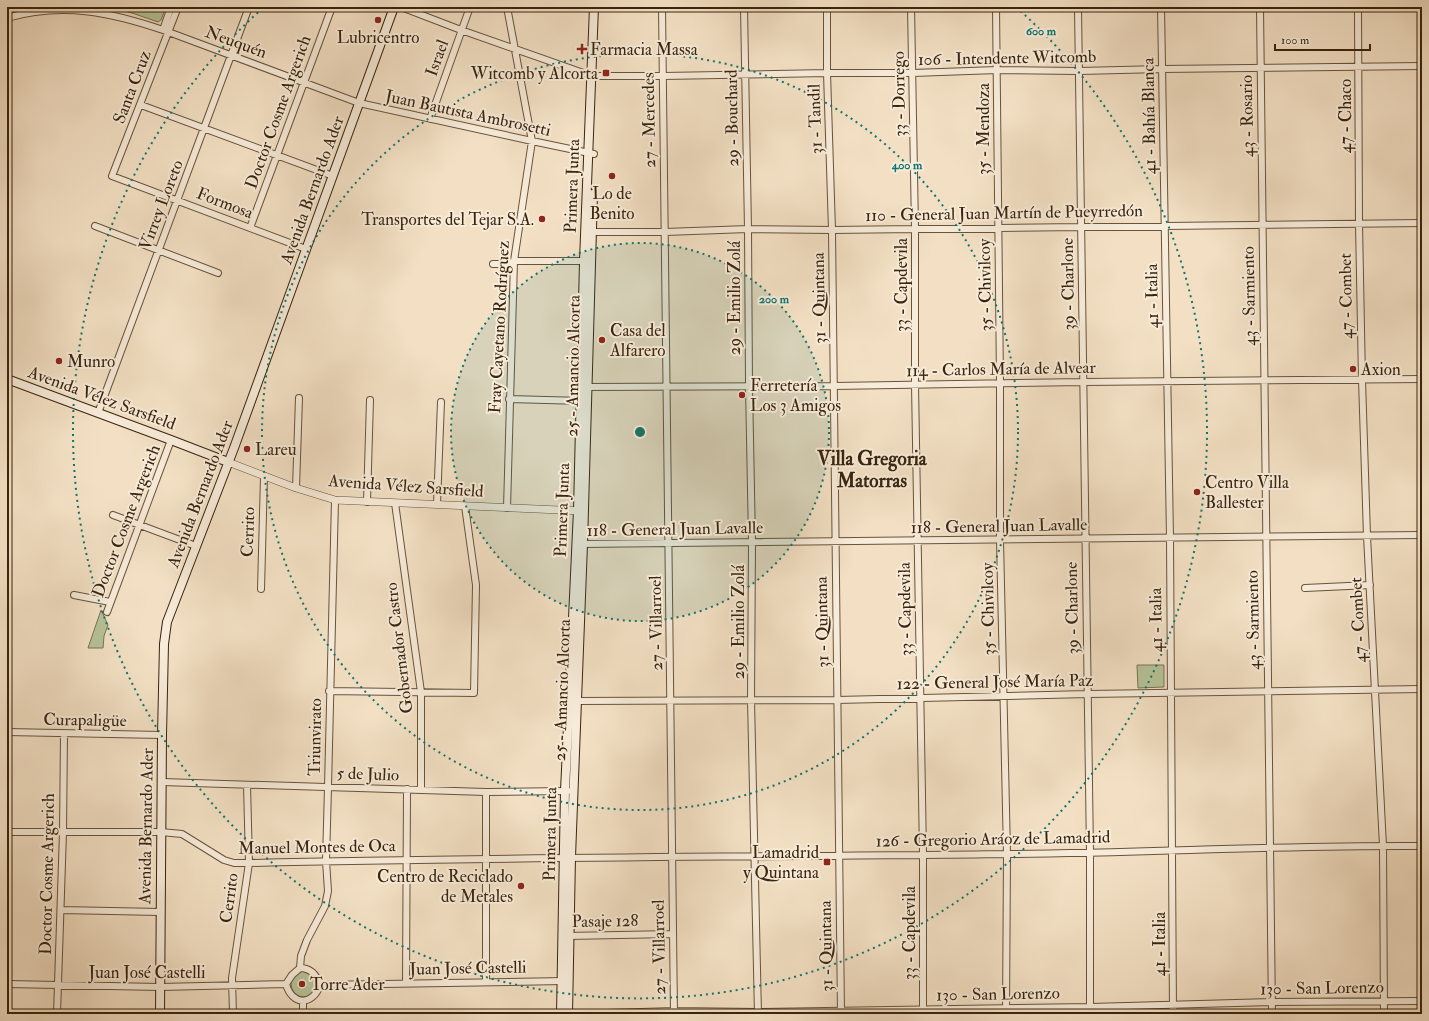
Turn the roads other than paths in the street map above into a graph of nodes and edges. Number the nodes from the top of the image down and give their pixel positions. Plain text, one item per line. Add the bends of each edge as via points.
1 (171, 7) edge
2 (178, 7) edge
3 (249, 7) edge
4 (332, 7) edge
5 (394, 7) edge
6 (402, 7) edge
7 (470, 7) edge
8 (507, 7) edge
9 (594, 7) edge
10 (599, 7) edge
11 (662, 7) edge
12 (744, 7) edge
13 (827, 7) edge
14 (911, 7) edge
15 (996, 7) edge
16 (1078, 7) edge
17 (1161, 7) edge
18 (1260, 7) edge
19 (1358, 7) edge
20 (7, 18) edge
21 (461, 30) junction
22 (166, 31) junction
23 (515, 48) junction
24 (231, 55) junction
25 (1422, 66) edge
26 (1359, 67) junction
27 (1260, 68) junction
28 (1162, 69) junction
29 (997, 70) junction
30 (1079, 71) junction
31 (828, 73) junction
32 (913, 73) junction
33 (745, 75) junction
34 (594, 76) junction
35 (663, 76) junction
36 (304, 82) junction
37 (359, 103) junction
38 (141, 105) junction
39 (430, 119) junction
40 (204, 128) junction
41 (532, 142) junction
42 (591, 153) junction
43 (277, 155) junction
44 (112, 176) joint
45 (333, 176) junction
46 (177, 200) junction
47 (1422, 223) edge
48 (1359, 224) junction
49 (1165, 225) junction
50 (1262, 225) junction
51 (95, 226) dead end
52 (1081, 226) junction
53 (998, 227) junction
54 (250, 228) junction
55 (915, 228) junction
56 (748, 229) junction
57 (832, 230) junction
58 (588, 232) junction
59 (665, 232) junction
60 (306, 249) junction
61 (158, 250) junction
62 (514, 260) junction
63 (587, 261) junction
64 (493, 264) dead end
65 (218, 273) dead end
66 (7, 378) edge
67 (1422, 379) edge
68 (1362, 380) junction
69 (1264, 381) junction
70 (1083, 382) junction
71 (1167, 382) junction
72 (1000, 383) junction
73 (915, 384) junction
74 (749, 386) junction
75 (834, 386) junction
76 (584, 387) junction
77 (666, 387) junction
78 (299, 398) dead end
79 (510, 399) junction
80 (370, 400) dead end
81 (583, 401) junction
82 (441, 402) dead end
83 (98, 413) junction
84 (172, 440) junction
85 (228, 462) junction
86 (264, 476) junction
87 (296, 488) junction
88 (335, 500) junction
89 (367, 502) junction
90 (395, 503) junction
91 (438, 504) junction
92 (465, 506) junction
93 (507, 508) junction
94 (581, 511) junction
95 (113, 515) dead end
96 (140, 526) junction
97 (1422, 535) edge
98 (1367, 536) junction
99 (1266, 537) junction
100 (1170, 538) junction
101 (1085, 539) junction
102 (918, 540) junction
103 (1000, 540) junction
104 (835, 541) junction
105 (752, 542) junction
106 (668, 543) junction
107 (580, 544) junction
108 (196, 546) junction
109 (1370, 586) junction
110 (260, 588) dead end
111 (1305, 588) dead end
112 (74, 596) dead end
113 (110, 602) junction
114 (107, 612) dead end
115 (1422, 689) edge
116 (1375, 690) junction
117 (329, 691) junction
118 (1268, 691) junction
119 (421, 692) junction
120 (1171, 693) junction
121 (1088, 694) junction
122 (1004, 697) junction
123 (920, 698) junction
124 (751, 700) junction
125 (837, 700) junction
126 (573, 701) junction
127 (671, 701) junction
128 (7, 732) edge
129 (64, 734) junction
130 (162, 735) junction
131 (162, 782) junction
132 (247, 785) junction
133 (328, 787) junction
134 (407, 789) junction
135 (421, 790) junction
136 (569, 791) junction
137 (486, 792) junction
138 (7, 832) edge
139 (63, 832) junction
140 (161, 832) junction
141 (1383, 846) junction
142 (1422, 846) edge
143 (1270, 847) junction
144 (1173, 849) junction
145 (1090, 853) junction
146 (923, 854) junction
147 (1007, 854) junction
148 (839, 855) junction
149 (755, 856) junction
150 (567, 857) junction
151 (672, 858) junction
152 (486, 859) junction
153 (406, 860) junction
154 (326, 861) junction
155 (249, 863) junction
156 (61, 910) junction
157 (160, 912) junction
158 (673, 934) junction
159 (566, 936) junction
160 (300, 968) junction
161 (565, 981) junction
162 (486, 982) junction
163 (406, 983) junction
164 (7, 984) edge
165 (286, 984) junction
166 (58, 985) junction
167 (320, 985) junction
168 (232, 986) junction
169 (160, 987) junction
170 (303, 1001) junction
171 (1384, 1001) junction
172 (1422, 1001) edge
173 (1272, 1002) junction
174 (1173, 1004) junction
175 (1090, 1007) junction
176 (1006, 1011) edge
177 (841, 1012) edge
178 (923, 1012) edge
179 (674, 1013) edge
180 (758, 1013) edge
181 (57, 1014) edge
182 (160, 1014) edge
183 (232, 1014) edge
184 (303, 1014) edge
185 (561, 1014) edge
186 (568, 1014) edge
187 (574, 1014) edge
188 (1090, 1014) edge
189 (1173, 1014) edge
190 (1272, 1014) edge
191 (1384, 1014) edge

1 - 22 street, Santa Cruz
2 - 22 street, Santa Cruz
3 - 24 street, Virrey Loreto
4 - 36 street, Doctor Cosme Argerich
5 - 37 main road, Avenida Bernardo Ader
6 - 21 street, 106 - Intendente Witcomb
7 - 21 street, Israel
8 - 23 street, Fray Cayetano Rodríguez
9 - 34 main road, Primera Junta
10 - 34 main road
11 - 35 street, 27 - Mercedes
12 - 33 street, 29 - Bouchard
13 - 31 street, 31 - Tandil
14 - 32 street, 33 - Dorrego
15 - 29 street, 35 - Mendoza
16 - 30 street, 39 - Charlone
17 - 28 street, 41 - Bahía Blanca
18 - 27 street, 43 - Rosario
19 - 26 street, 47 - Chaco
20 - 22 street, Neuquén via 32,12 102,12
21 - 23 street, 106 - Intendente Witcomb
21 - 39 street, Israel
22 - 24 street, Neuquén
22 - 38 street, Santa Cruz
23 - 34 street, 106 - Intendente Witcomb
23 - 41 street, Fray Cayetano Rodríguez
24 - 36 street, Neuquén
24 - 40 street, Virrey Loreto
25 - 26 street, 106 - Intendente Witcomb
26 - 27 street, 106 - Intendente Witcomb
26 - 48 street, 47 - Chaco
27 - 28 street, 106 - Intendente Witcomb
27 - 50 street, 43 - Rosario
28 - 30 street, 106 - Intendente Witcomb
28 - 49 street, 41 - Bahía Blanca
29 - 30 street, 106 - Intendente Witcomb
29 - 32 street, 106 - Intendente Witcomb
29 - 53 street, 35 - Mendoza
30 - 52 street, 39 - Charlone
31 - 32 street, 106 - Intendente Witcomb
31 - 33 street, 106 - Intendente Witcomb
31 - 57 street, 31 - Tandil
32 - 55 street, 33 - Dorrego
33 - 35 street, 106 - Intendente Witcomb
33 - 56 street, 29 - Bouchard
34 - 35 street, 106 - Intendente Witcomb
34 - 42 main road, Primera Junta
35 - 59 street, 27 - Mercedes
36 - 37 street, Neuquén
36 - 43 street, Doctor Cosme Argerich
37 - 39 street, Juan Bautista Ambrosetti
37 - 45 main road, Avenida Bernardo Ader
38 - 40 street
38 - 44 street, Santa Cruz
39 - 41 street, Juan Bautista Ambrosetti
40 - 43 street
40 - 46 street, Virrey Loreto
41 - 42 street, Juan Bautista Ambrosetti
41 - 62 street, Fray Cayetano Rodríguez
42 - 58 main road, Primera Junta
43 - 45 street
43 - 54 street, Doctor Cosme Argerich
44 - 46 street, Formosa
45 - 60 main road, Avenida Bernardo Ader
46 - 54 street, Formosa
46 - 61 street, Virrey Loreto
47 - 48 street, 110 - General Juan Martín de Pueyrredón
48 - 50 street, 110 - General Juan Martín de Pueyrredón
48 - 68 street, 47 - Combet
49 - 50 street, 110 - General Juan Martín de Pueyrredón
49 - 52 street, 110 - General Juan Martín de Pueyrredón
49 - 71 street, 41 - Italia
50 - 69 street, 43 - Sarmiento
51 - 61 street
52 - 53 street, 110 - General Juan Martín de Pueyrredón
52 - 70 street, 39 - Charlone
53 - 55 street, 110 - General Juan Martín de Pueyrredón
53 - 72 street, 35 - Chivilcoy
54 - 60 street, Formosa
55 - 57 street, 110 - General Juan Martín de Pueyrredón
55 - 73 street, 33 - Capdevila
56 - 57 street, 110 - General Juan Martín de Pueyrredón
56 - 59 street, 110 - General Juan Martín de Pueyrredón
56 - 74 street, 29 - Emilio Zolá
57 - 75 street, 31 - Quintana
58 - 59 street, 110 - General Juan Martín de Pueyrredón
58 - 63 main road, Primera Junta
59 - 77 street, 27 - Villarroel
60 - 85 main road, Avenida Bernardo Ader
61 - 65 street
61 - 83 street, Virrey Loreto
62 - 63 street
62 - 64 street via 508,264
62 - 79 street, Fray Cayetano Rodríguez
63 - 76 main road, Primera Junta
66 - 83 main road, Avenida Vélez Sarsfield
67 - 68 street, 114 - Carlos María de Alvear
68 - 69 street, 114 - Carlos María de Alvear
68 - 98 street, 47 - Combet
69 - 71 street, 114 - Carlos María de Alvear
69 - 99 street, 43 - Sarmiento
70 - 71 street, 114 - Carlos María de Alvear
70 - 72 street, 114 - Carlos María de Alvear
70 - 101 street, 39 - Charlone
71 - 100 street, 41 - Italia
72 - 73 street, 114 - Carlos María de Alvear
72 - 103 street, 35 - Chivilcoy
73 - 75 street, 114 - Carlos María de Alvear
73 - 102 street, 33 - Capdevila
74 - 75 street, 114 - Carlos María de Alvear
74 - 77 street, 114 - Carlos María de Alvear
74 - 105 street, 29 - Emilio Zolá
75 - 104 street, 31 - Quintana
76 - 77 street, 114 - Carlos María de Alvear
76 - 81 main road, Primera Junta
77 - 106 street, 27 - Villarroel
78 - 87 street
79 - 81 street
79 - 93 street, Fray Cayetano Rodríguez
80 - 89 street
81 - 94 main road, Primera Junta
82 - 91 street
83 - 84 main road, Avenida Vélez Sarsfield
84 - 85 main road, Avenida Vélez Sarsfield
84 - 96 street, Doctor Cosme Argerich
85 - 86 street, Avenida Vélez Sarsfield
85 - 108 main road, Avenida Bernardo Ader
86 - 87 street, Avenida Vélez Sarsfield
86 - 110 street, Cerrito
87 - 88 street, Avenida Vélez Sarsfield
88 - 89 street, Avenida Vélez Sarsfield
88 - 117 street, Triunvirato
89 - 90 street, Avenida Vélez Sarsfield
90 - 91 street, Avenida Vélez Sarsfield
90 - 119 street, Gobernador Castro
91 - 92 street, Avenida Vélez Sarsfield
92 - 93 street, Avenida Vélez Sarsfield
92 - 119 street via 476,585 474,693
93 - 94 street, Avenida Vélez Sarsfield
94 - 107 main road, Primera Junta
95 - 96 street
96 - 108 street
96 - 113 street, Doctor Cosme Argerich
97 - 98 street, 118 - General Juan Lavalle
98 - 99 street, 118 - General Juan Lavalle
98 - 109 street, 47 - Combet
99 - 100 street, 118 - General Juan Lavalle
99 - 118 street, 43 - Sarmiento
100 - 101 street, 118 - General Juan Lavalle
100 - 120 street, 41 - Italia
101 - 103 street, 118 - General Juan Lavalle
101 - 121 street, 39 - Charlone
102 - 103 street, 118 - General Juan Lavalle
102 - 104 street, 118 - General Juan Lavalle
102 - 123 street, 33 - Capdevila
103 - 122 street, 35 - Chivilcoy
104 - 105 street, 118 - General Juan Lavalle
104 - 125 street, 31 - Quintana
105 - 106 street, 118 - General Juan Lavalle
105 - 124 street, 29 - Emilio Zolá
106 - 107 street, 118 - General Juan Lavalle
106 - 127 street, 27 - Villarroel
107 - 126 main road, Primera Junta
108 - 130 main road, Avenida Bernardo Ader via 167,622 164,644
109 - 111 street
109 - 116 street, 47 - Combet
112 - 113 street
113 - 114 street, Doctor Cosme Argerich
115 - 116 street, 122 - General José María Paz
116 - 118 street, 122 - General José María Paz
116 - 141 street, 47 - Combet
117 - 119 street
117 - 133 street, Triunvirato
118 - 120 street, 122 - General José María Paz
118 - 143 street, 43 - Sarmiento
119 - 135 street, Gobernador Castro
120 - 121 street, 122 - General José María Paz
120 - 144 street, 41 - Italia
121 - 122 street, 122 - General José María Paz
121 - 145 street, 39 - Charlone
122 - 123 street, 122 - General José María Paz
122 - 147 street, 35 - Chivilcoy
123 - 125 street, 122 - General José María Paz
123 - 146 street, 33 - Capdevila
124 - 125 street, 122 - General José María Paz
124 - 127 street, 122 - General José María Paz
124 - 149 street, 29 - Emilio Zolá
125 - 148 street, 31 - Quintana
126 - 127 street, 122 - General José María Paz
126 - 136 main road, Primera Junta
127 - 151 street, 27 - Villarroel
128 - 129 street, Curapaligüe
129 - 130 street, Curapaligüe
129 - 139 street, Doctor Cosme Argerich
130 - 131 main road, Avenida Bernardo Ader
131 - 132 street, 5 de Julio
131 - 140 main road, Avenida Bernardo Ader
132 - 133 street, 5 de Julio
132 - 155 street, Cerrito
133 - 134 street, 5 de Julio
133 - 154 street, Triunvirato
134 - 135 street, 5 de Julio
134 - 153 street
135 - 137 street, 5 de Julio
136 - 137 street, 5 de Julio
136 - 150 main road, Primera Junta
137 - 152 street
138 - 139 street, Manuel Montes de Oca
139 - 140 street, Manuel Montes de Oca
139 - 156 street, Doctor Cosme Argerich
140 - 155 street, Manuel Montes de Oca via 182,834 224,860
140 - 157 main road, Avenida Bernardo Ader
141 - 142 street, 126 - Gregorio Aráoz de Lamadrid
141 - 143 street, 126 - Gregorio Aráoz de Lamadrid
141 - 171 street, 47 - Combet
143 - 144 street, 126 - Gregorio Aráoz de Lamadrid
143 - 173 street, 43 - Sarmiento
144 - 145 street, 126 - Gregorio Aráoz de Lamadrid
144 - 174 street, 41 - Italia
145 - 147 street, 126 - Gregorio Aráoz de Lamadrid
145 - 175 street, 39 - Charlone
146 - 147 street, 126 - Gregorio Aráoz de Lamadrid
146 - 148 street, 126 - Gregorio Aráoz de Lamadrid
146 - 178 street, 33 - Capdevila
147 - 176 street, 35 - Chivilcoy
148 - 149 street, 126 - Gregorio Aráoz de Lamadrid
148 - 177 street, 31 - Quintana
149 - 151 street, 126 - Gregorio Aráoz de Lamadrid
149 - 180 street, 29 - Emilio Zolá
150 - 151 street, 126 - Gregorio Aráoz de Lamadrid
150 - 152 street, Manuel Montes de Oca
150 - 159 main road, Primera Junta
151 - 158 street, 27 - Villarroel
152 - 153 street, Manuel Montes de Oca
152 - 162 street
153 - 154 street, Manuel Montes de Oca
153 - 163 street
154 - 155 street, Manuel Montes de Oca
154 - 160 street, Triunvirato via 327,898 307,940
155 - 168 street, Cerrito
156 - 157 street
156 - 166 street, Doctor Cosme Argerich
157 - 169 main road, Avenida Bernardo Ader
158 - 159 street, Pasaje 128
158 - 179 street, 27 - Villarroel
159 - 161 main road, Primera Junta
160 - 165 street
160 - 167 street via 308,968
161 - 162 street, Juan José Castelli
161 - 185 main road, Primera Junta
161 - 186 main road
162 - 163 street, Juan José Castelli
163 - 167 street, Juan José Castelli
164 - 166 street, Juan José Castelli
165 - 168 street, Juan José Castelli
165 - 170 street via 291,993 299,1001
166 - 169 street, Juan José Castelli
166 - 181 street, Doctor Cosme Argerich
167 - 170 street via 314,996
168 - 169 street, Juan José Castelli
168 - 183 street, Cerrito
169 - 182 main road, Avenida Bernardo Ader
170 - 184 street
171 - 172 street, 130 - San Lorenzo
171 - 173 street, 130 - San Lorenzo
171 - 191 street, 47 - Combet
173 - 174 street, 130 - San Lorenzo
173 - 190 street, 43 - Sarmiento
174 - 175 street, 130 - San Lorenzo
174 - 189 street, 41 - Italia
175 - 176 street, 130 - San Lorenzo
175 - 188 street, 39 - Charlone
176 - 178 street, 130 - San Lorenzo
177 - 178 street, 130 - San Lorenzo
177 - 180 street, 130 - San Lorenzo
179 - 180 street, 130 - San Lorenzo
179 - 187 street, 130 - San Lorenzo

